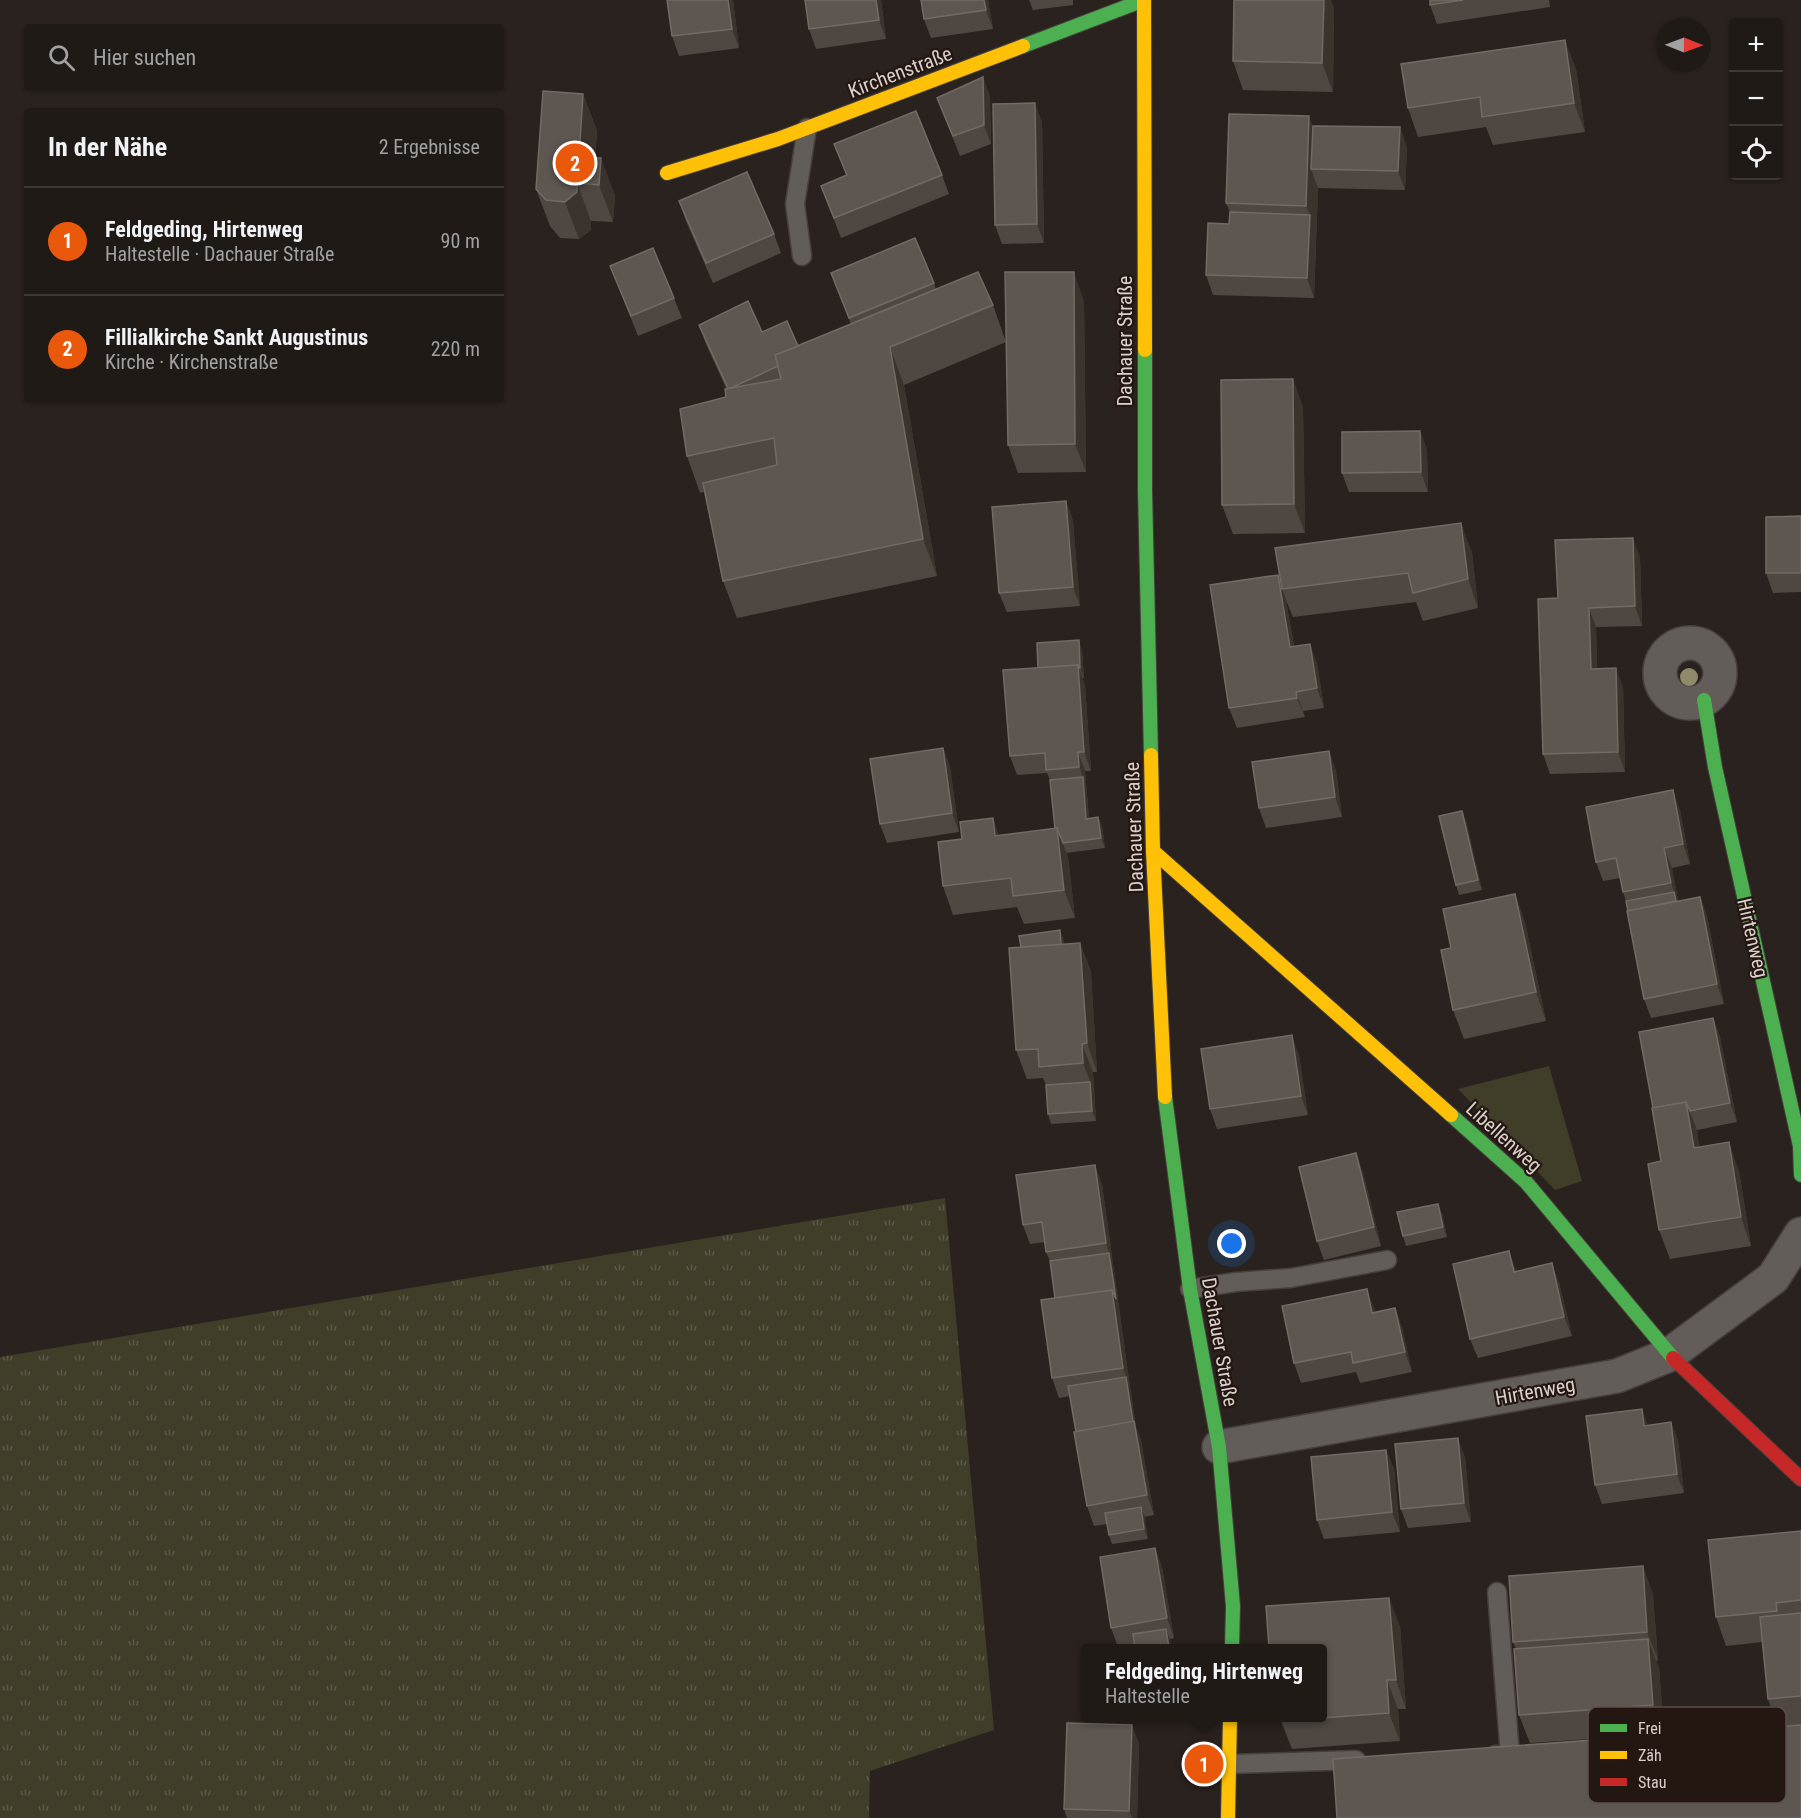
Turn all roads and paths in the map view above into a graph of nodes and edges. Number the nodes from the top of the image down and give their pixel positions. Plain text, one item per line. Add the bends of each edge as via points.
1 (1144, 0) edge
2 (807, 128) junction
3 (667, 173) dead end
4 (802, 256) dead end
5 (1704, 700) dead end
6 (1153, 851) junction
7 (1801, 1175) edge
8 (1801, 1234) edge
9 (1388, 1260) dead end
10 (1190, 1289) junction
11 (1669, 1355) junction
12 (1220, 1447) junction
13 (1801, 1479) edge
14 (1497, 1592) dead end
15 (1232, 1644) edge
16 (1230, 1722) edge
17 (1475, 1756) edge
18 (1370, 1759) edge
19 (1229, 1764) junction
20 (1228, 1818) edge

1 - 2 street, Kirchenstraße
1 - 6 street, Dachauer Straße via 1145,478
2 - 3 street, Kirchenstraße
2 - 4 lane via 795,204
5 - 7 street, Hirtenweg via 1715,767 1800,1146
6 - 10 street, Dachauer Straße via 1164,1091
6 - 11 street, Libellenweg via 1526,1182
8 - 11 street, Hirtenweg via 1773,1278
9 - 10 lane via 1291,1278
10 - 12 street, Dachauer Straße
11 - 12 street, Hirtenweg via 1617,1376
11 - 13 street, Libellenweg
12 - 15 street, Dachauer Straße via 1233,1606
14 - 17 lane via 1516,1754
16 - 19 street
18 - 19 lane
19 - 20 street

